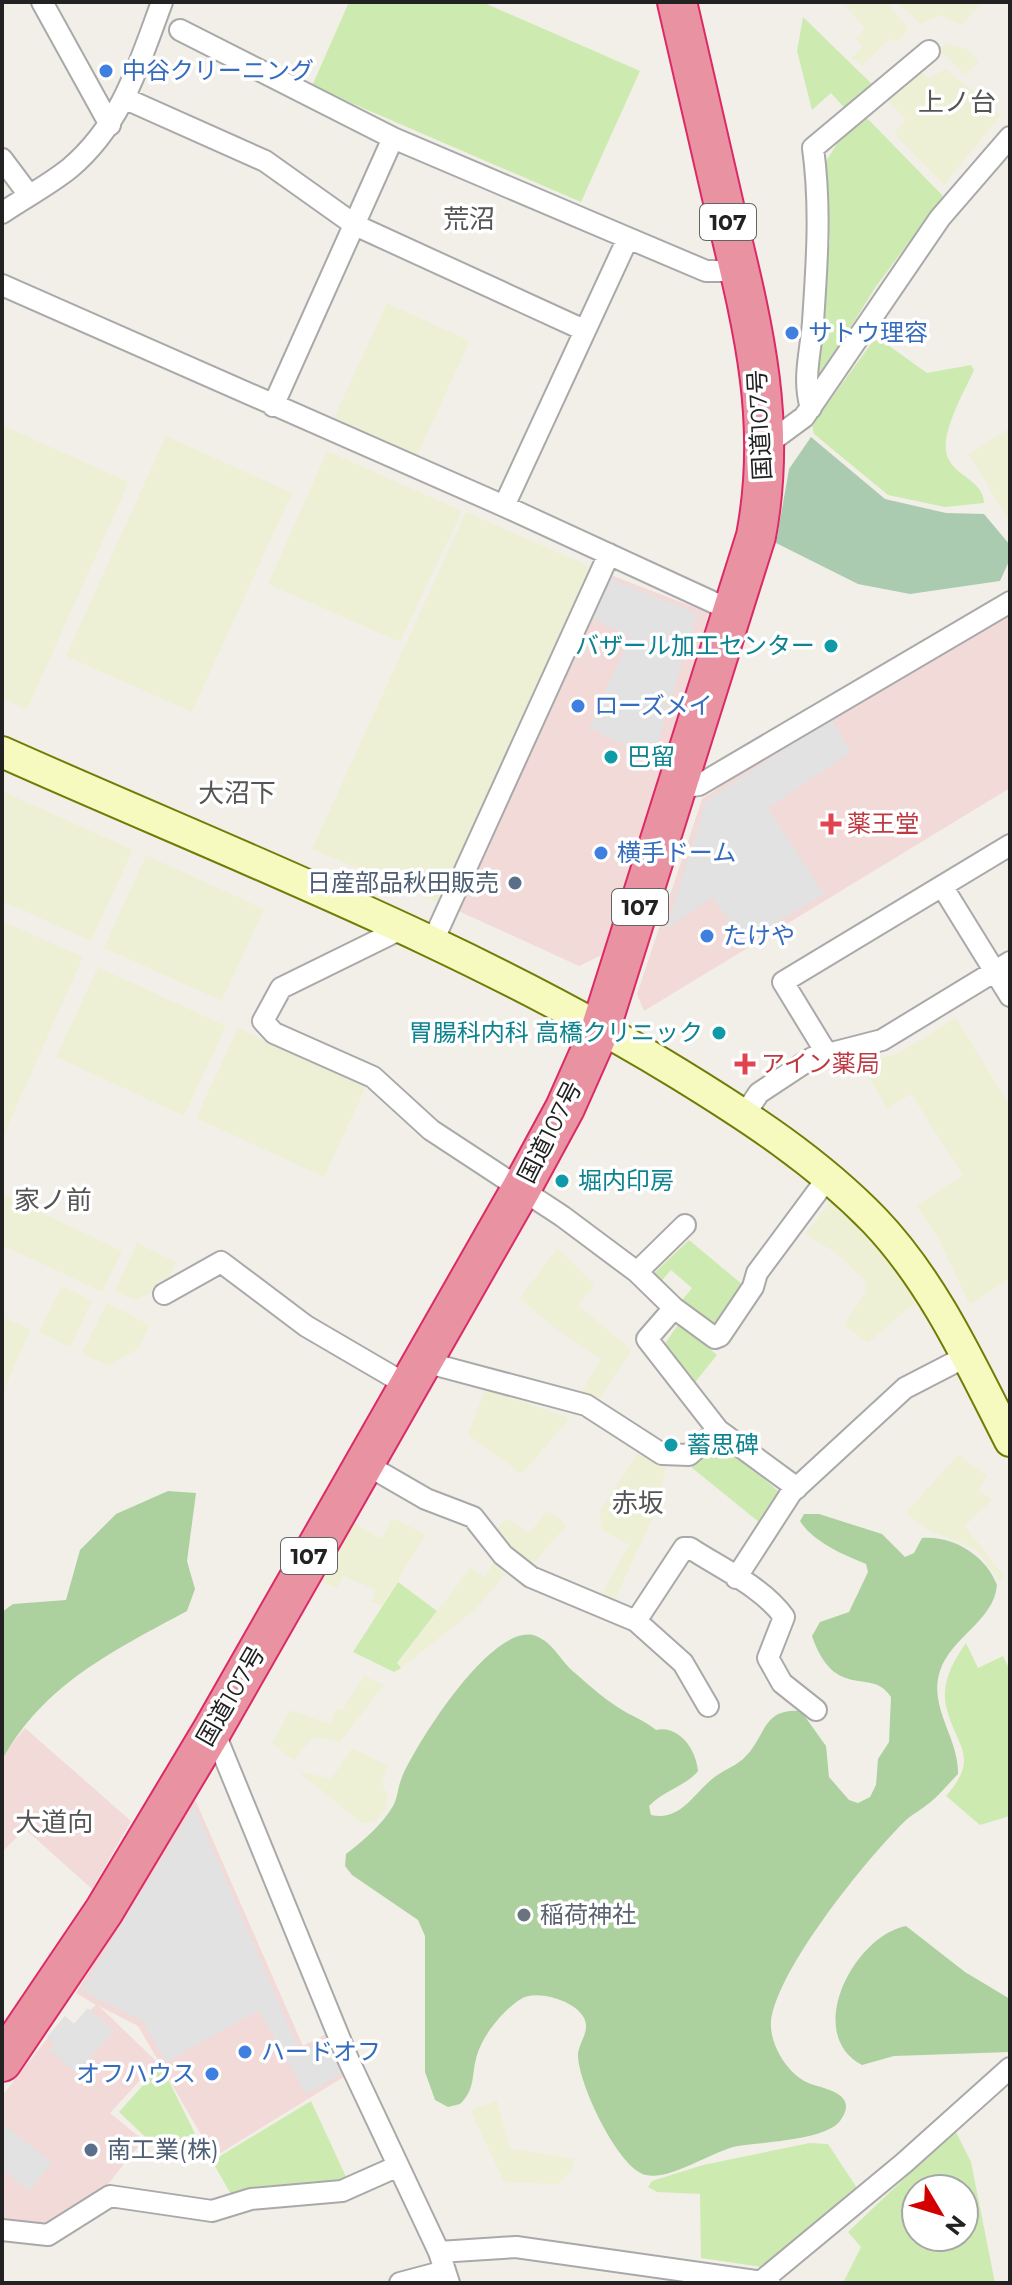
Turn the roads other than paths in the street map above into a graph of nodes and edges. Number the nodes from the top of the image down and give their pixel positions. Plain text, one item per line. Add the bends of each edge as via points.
1 (42, 2) edge
2 (162, 2) edge
3 (677, 2) edge
4 (180, 30) dead end
5 (929, 51) dead end
6 (126, 99) junction
7 (110, 125) junction
8 (1010, 137) edge
9 (393, 138) junction
10 (2, 159) edge
11 (29, 195) junction
12 (2, 213) edge
13 (355, 225) junction
14 (628, 238) junction
15 (739, 271) junction
16 (2, 285) edge
17 (584, 330) junction
18 (273, 406) junction
19 (811, 408) junction
20 (766, 445) junction
21 (504, 506) junction
22 (609, 554) junction
23 (1010, 602) edge
24 (730, 610) junction
25 (2, 752) edge
26 (679, 788) junction
27 (1010, 845) edge
28 (942, 886) junction
29 (401, 929) junction
30 (432, 943) junction
31 (1002, 967) edge
32 (1010, 996) edge
33 (601, 1027) junction
34 (827, 1054) junction
35 (744, 1115) junction
36 (829, 1176) junction
37 (521, 1189) junction
38 (685, 1225) dead end
39 (637, 1272) junction
40 (164, 1294) dead end
41 (674, 1308) junction
42 (965, 1357) junction
43 (414, 1373) junction
44 (718, 1430) junction
45 (1010, 1441) edge
46 (362, 1462) junction
47 (797, 1488) junction
48 (736, 1578) junction
49 (636, 1621) junction
50 (708, 1706) dead end
51 (816, 1710) dead end
52 (213, 1729) junction
53 (2, 2062) edge
54 (1010, 2068) edge
55 (396, 2167) junction
56 (2, 2230) edge
57 (444, 2269) edge
58 (767, 2281) edge
59 (400, 2283) edge

1 - 7 street
2 - 6 street
3 - 15 highway, 国道107号 / 107
4 - 9 street
5 - 19 street via 813,148 820,196 805,390
6 - 7 street
6 - 13 street via 265,161
7 - 11 street via 67,171
8 - 19 street via 940,218
9 - 13 street
9 - 14 street
10 - 11 street
11 - 12 street
13 - 17 street
13 - 18 street
14 - 15 street via 706,271
14 - 17 street
15 - 20 highway, 国道107号 / 107 via 758,365
16 - 18 street
17 - 21 street
18 - 21 street
19 - 20 street
20 - 24 highway, 国道107号 / 107 via 756,536
21 - 22 street
22 - 24 street
22 - 30 street
23 - 26 street via 699,785
24 - 26 highway, 国道107号 / 107
25 - 29 street
26 - 33 highway, 国道107号 / 107
27 - 28 street
28 - 31 street
28 - 34 street via 783,982
29 - 30 street
29 - 37 street via 281,988 263,1021 274,1033 373,1077 431,1130
30 - 33 street
31 - 32 street
31 - 34 street via 882,1040
33 - 35 street
33 - 37 highway, 国道107号 / 107
34 - 35 street via 759,1093
35 - 36 street
36 - 41 street via 757,1273 720,1336 715,1338
36 - 42 street via 919,1273
37 - 39 street
37 - 43 highway, 国道107号 / 107
38 - 39 street
39 - 41 street
40 - 43 street via 221,1262 306,1326
41 - 44 street via 647,1339
42 - 45 street
42 - 47 street via 905,1388
43 - 44 street via 586,1405 662,1454 689,1455
43 - 46 highway, 国道107号 / 107
44 - 47 street
46 - 49 street via 426,1499 473,1517 503,1555 531,1577
46 - 52 highway, 国道107号 / 107
47 - 48 street
48 - 49 street via 684,1548
48 - 51 street via 784,1617 768,1658 782,1683
49 - 50 street via 683,1663
52 - 53 highway, 国道107号 / 107 via 104,1911
52 - 55 street
54 - 58 street
55 - 56 street via 342,2191 251,2199 212,2211 110,2196 48,2235
55 - 57 street
57 - 58 street via 516,2247
57 - 59 street

